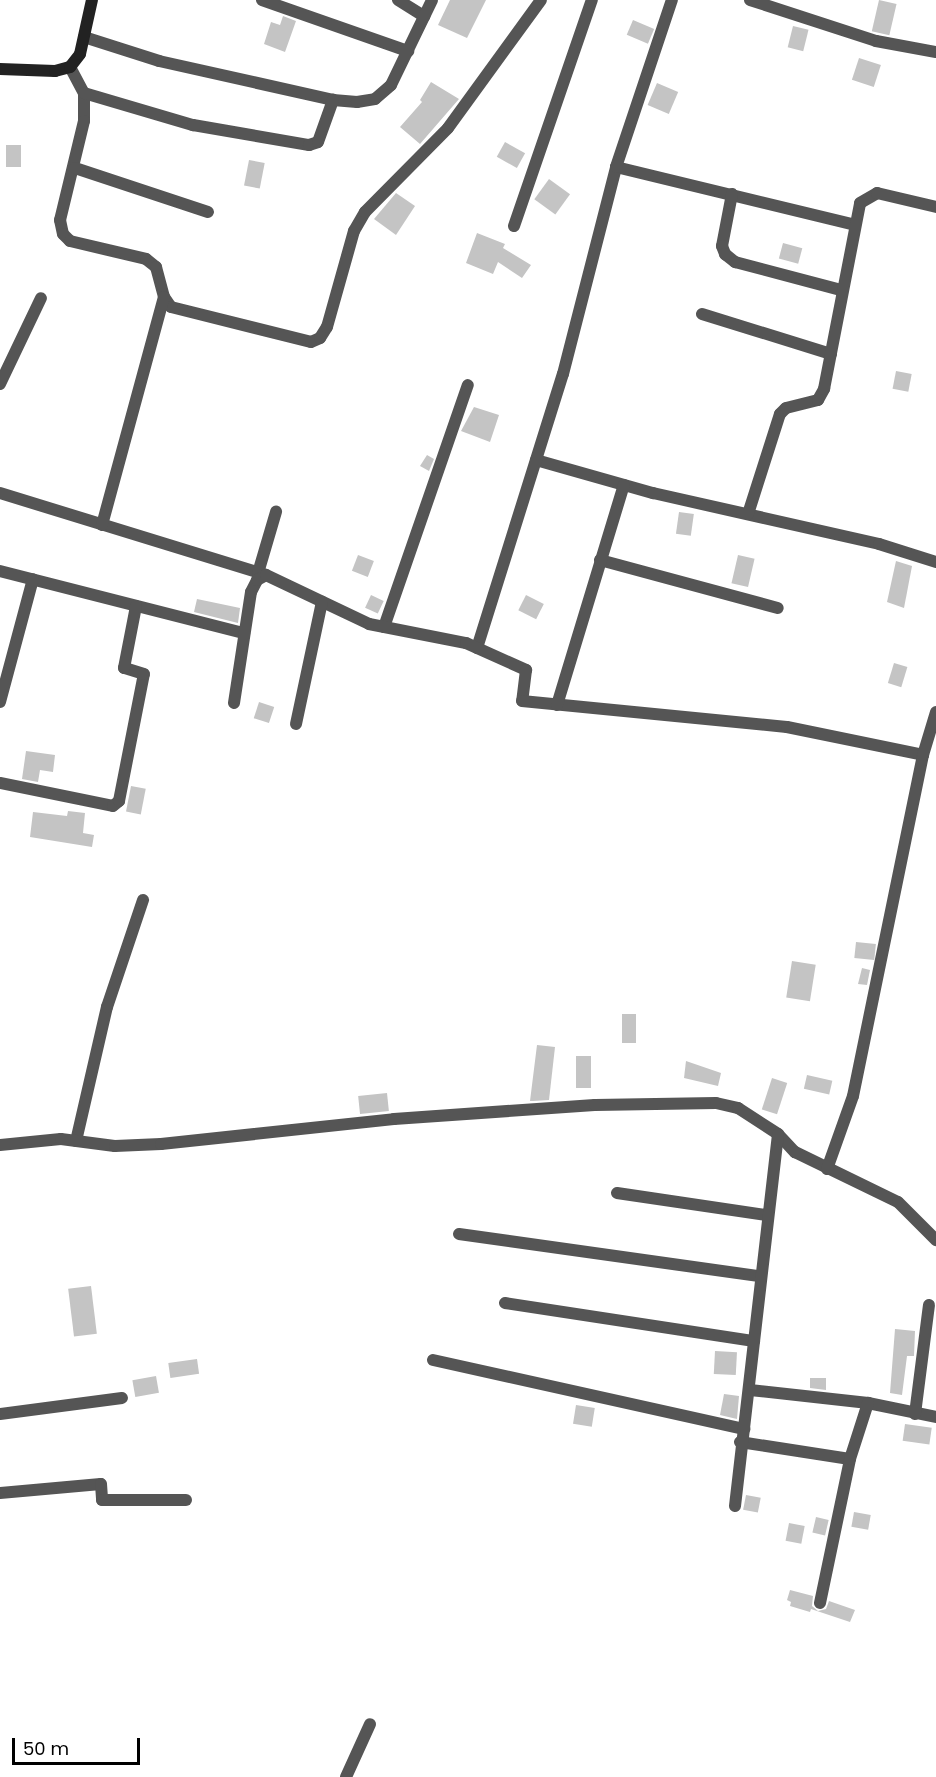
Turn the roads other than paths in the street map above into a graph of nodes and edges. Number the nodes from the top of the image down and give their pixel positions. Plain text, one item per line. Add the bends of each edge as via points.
1 (92, 0) edge
2 (262, 0) edge
3 (398, 0) edge
4 (432, 0) edge
5 (541, 0) edge
6 (592, 0) edge
7 (672, 0) edge
8 (750, 0) edge
9 (424, 16) junction
10 (84, 37) junction
11 (408, 51) junction
12 (936, 52) edge
13 (70, 67) junction
14 (0, 69) edge
15 (84, 93) junction
16 (333, 100) junction
17 (616, 167) junction
18 (75, 168) junction
19 (732, 194) junction
20 (936, 207) edge
21 (208, 212) dead end
22 (855, 225) junction
23 (514, 226) dead end
24 (841, 290) junction
25 (164, 297) junction
26 (40, 298) dead end
27 (702, 314) dead end
28 (831, 354) junction
29 (0, 384) edge
30 (468, 385) dead end
31 (536, 460) junction
32 (624, 485) junction
33 (0, 493) edge
34 (276, 512) dead end
35 (748, 514) junction
36 (102, 525) junction
37 (600, 560) junction
38 (936, 562) edge
39 (0, 571) edge
40 (262, 574) junction
41 (33, 579) junction
42 (322, 602) junction
43 (136, 606) junction
44 (778, 608) dead end
45 (384, 627) junction
46 (244, 633) junction
47 (477, 648) junction
48 (0, 702) edge
49 (234, 703) dead end
50 (557, 705) junction
51 (936, 712) edge
52 (296, 724) dead end
53 (923, 755) junction
54 (0, 783) edge
55 (143, 900) dead end
56 (778, 1134) junction
57 (76, 1141) junction
58 (0, 1145) edge
59 (827, 1168) junction
60 (617, 1193) dead end
61 (766, 1215) junction
62 (459, 1234) dead end
63 (936, 1240) edge
64 (759, 1276) junction
65 (505, 1303) dead end
66 (929, 1305) dead end
67 (754, 1341) junction
68 (433, 1360) dead end
69 (750, 1390) junction
70 (122, 1398) dead end
71 (868, 1403) junction
72 (0, 1414) edge
73 (915, 1414) junction
74 (936, 1417) edge
75 (744, 1429) junction
76 (740, 1442) junction
77 (850, 1459) junction
78 (0, 1493) edge
79 (186, 1500) dead end
80 (735, 1506) dead end
81 (820, 1603) dead end
82 (370, 1724) dead end
83 (346, 1777) edge

1 - 10 street
2 - 11 street
3 - 9 street
4 - 9 street
5 - 25 street via 448,128 364,212 354,231 327,327 320,338 311,342 294,340 171,307
6 - 23 street
7 - 17 street
8 - 12 street via 876,41
9 - 11 street
10 - 13 street via 80,54
10 - 16 street via 159,61
11 - 16 street via 391,85 375,99
13 - 14 street via 55,71
13 - 15 street
15 - 16 street via 193,125 309,145 318,142
15 - 18 street via 81,147
17 - 19 street
17 - 31 street via 563,374
18 - 21 street
18 - 25 street via 60,220 63,234 70,241 146,259 156,267
19 - 22 street
19 - 24 street via 722,246 725,255
20 - 22 street via 877,193 860,203
22 - 24 street
24 - 28 street
25 - 36 street
26 - 29 street
27 - 28 street
28 - 35 street via 818,400 786,408 780,414
30 - 45 street
31 - 32 street
31 - 47 street
32 - 35 street
32 - 37 street
33 - 36 street
34 - 40 street
35 - 38 street
36 - 40 street
37 - 44 street
37 - 50 street
39 - 41 street
40 - 42 street
40 - 46 street via 251,591
41 - 43 street
41 - 48 street
42 - 45 street
42 - 52 street
43 - 46 street
43 - 54 street via 124,668 144,674 119,801 112,806
45 - 47 street
46 - 49 street
47 - 50 street via 526,670 522,701
50 - 53 street via 787,727
51 - 53 street
53 - 59 street via 853,1096
55 - 57 street via 107,1007
56 - 57 street via 738,1108 681,1101 394,1119 161,1144 115,1146
56 - 59 street via 795,1152
56 - 61 street
57 - 58 street
59 - 63 street via 898,1202
60 - 61 street
61 - 64 street
62 - 64 street
64 - 67 street
65 - 67 street
66 - 73 street
67 - 69 street
68 - 75 street
69 - 71 street
69 - 75 street
70 - 72 street
71 - 73 street
71 - 77 street
73 - 74 street
75 - 76 street
76 - 77 street
76 - 80 street
77 - 81 street
78 - 79 street via 101,1484 102,1500
82 - 83 street

